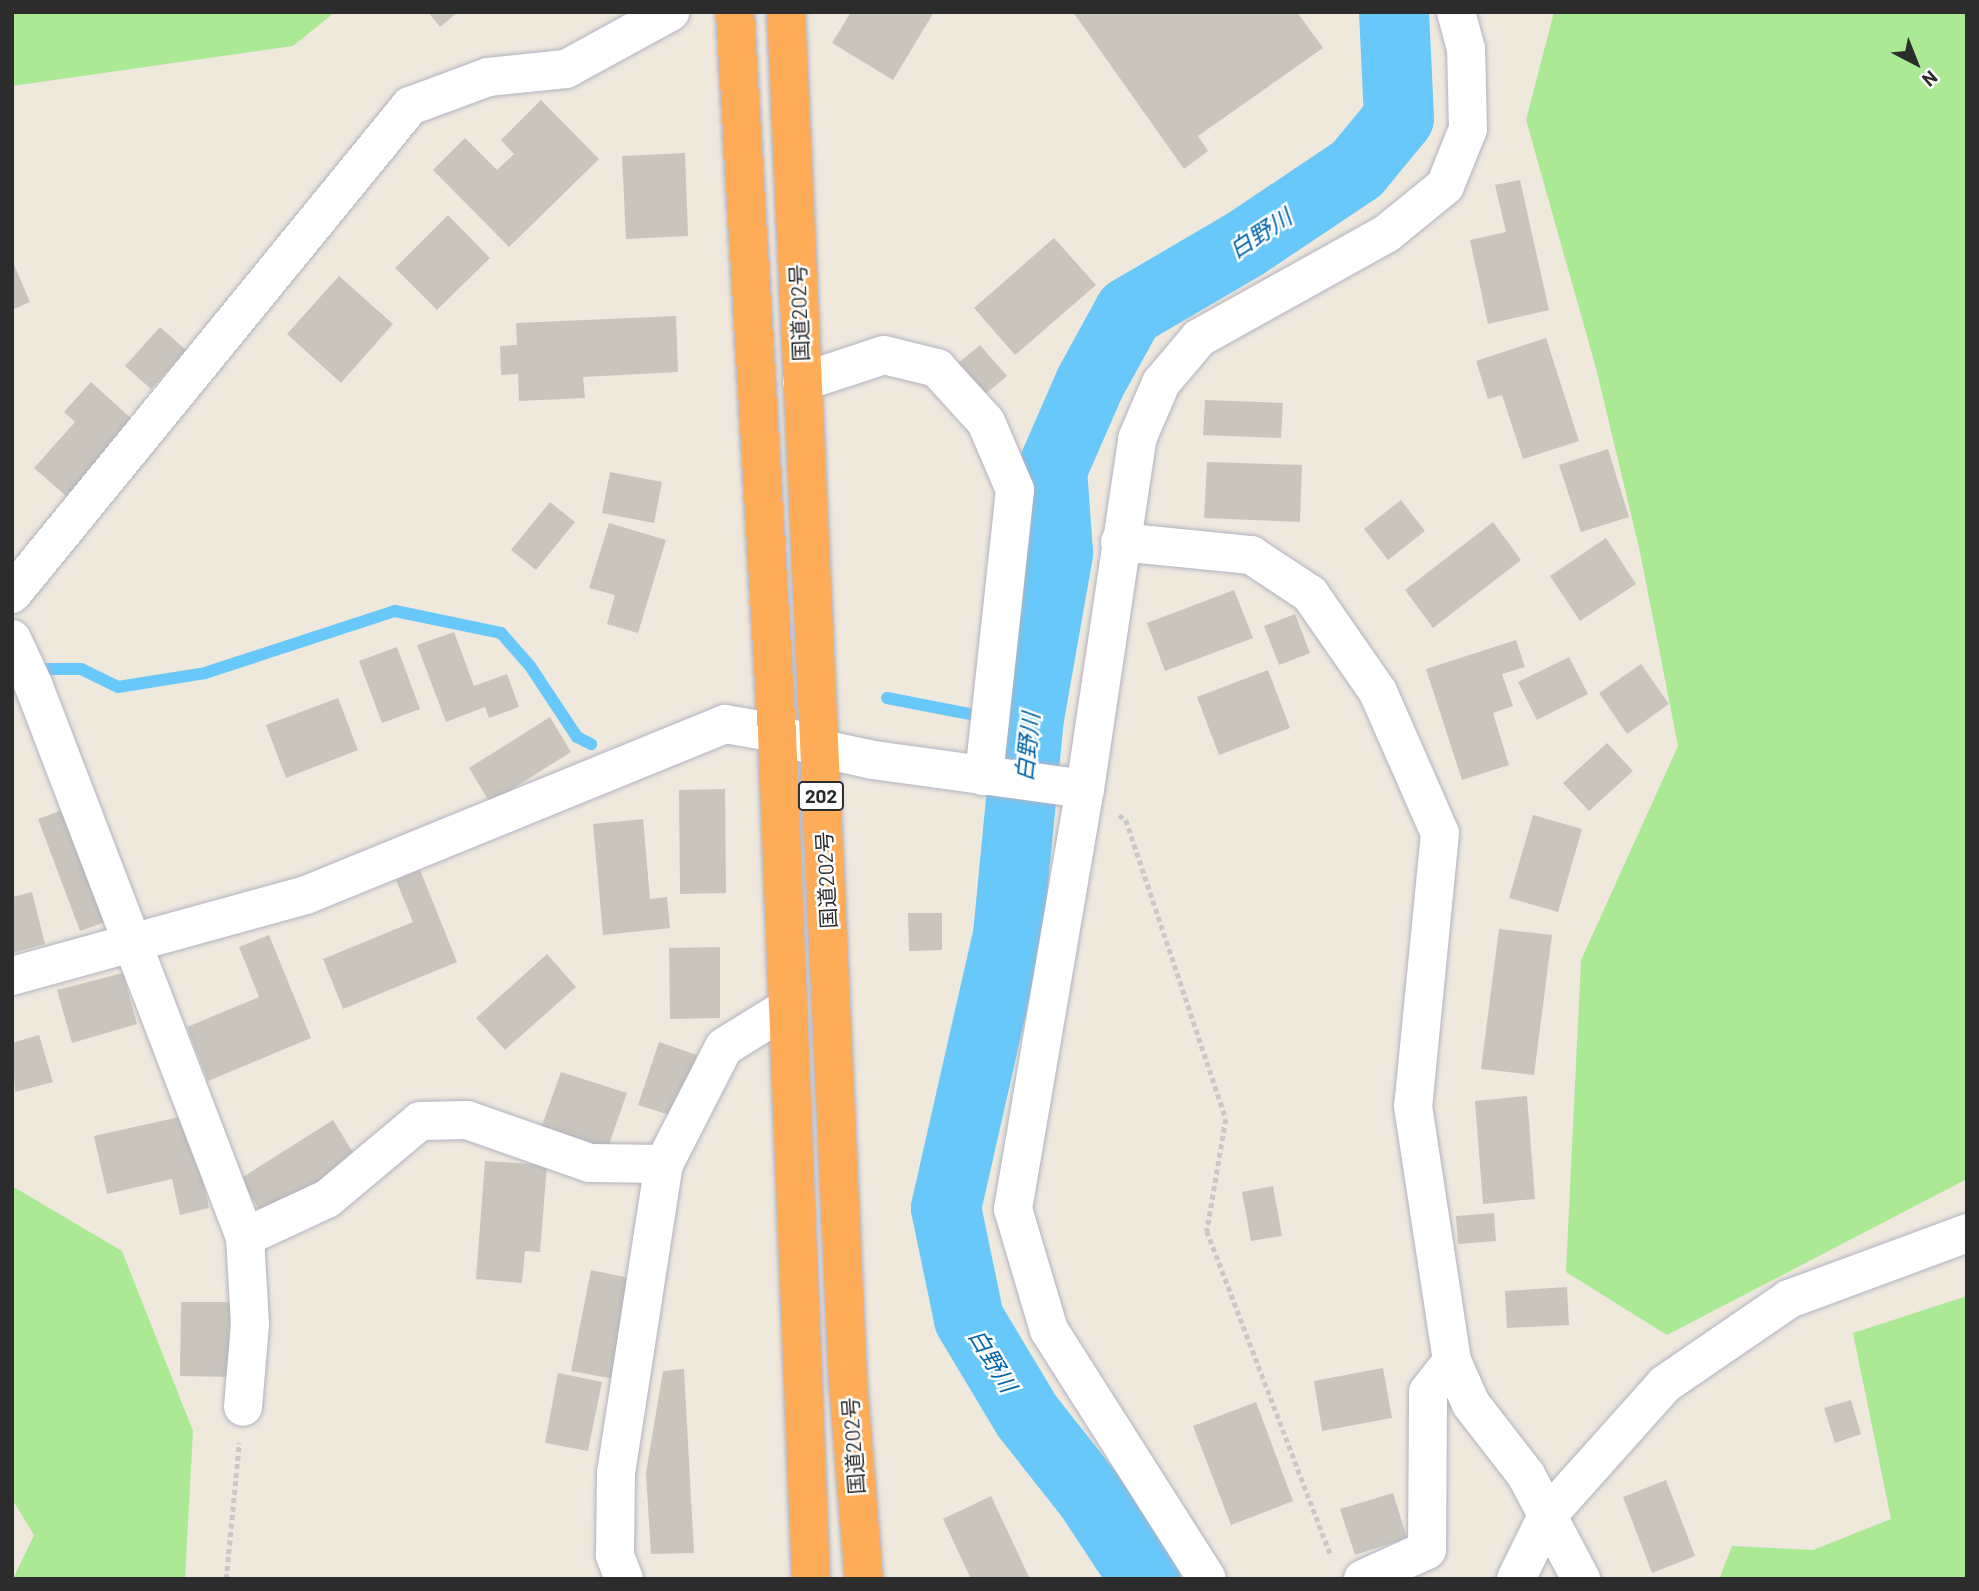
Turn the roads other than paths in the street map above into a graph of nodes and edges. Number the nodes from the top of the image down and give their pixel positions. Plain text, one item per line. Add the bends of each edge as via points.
1 (670, 12) edge
2 (736, 12) edge
3 (786, 12) edge
4 (1456, 12) edge
5 (802, 382) junction
6 (1120, 542) junction
7 (12, 594) edge
8 (15, 643) edge
9 (777, 733) junction
10 (818, 748) junction
11 (985, 764) junction
12 (1084, 789) junction
13 (133, 945) junction
14 (12, 976) edge
15 (787, 1009) junction
16 (664, 1164) junction
17 (1967, 1233) edge
18 (245, 1237) junction
19 (1452, 1361) junction
20 (243, 1407) road end
21 (1547, 1516) junction
22 (1349, 1572) edge
23 (624, 1579) edge
24 (811, 1579) edge
25 (864, 1579) edge
26 (1208, 1579) edge
27 (1516, 1579) edge
28 (1581, 1579) edge

1 - 7 street via 566,69 488,77 410,106
2 - 9 highway, 国道202号 / 202
3 - 5 highway, 国道202号 / 202
4 - 6 street via 1466,49 1468,129 1445,186 1386,234 1199,338 1161,383 1137,439
5 - 10 highway, 国道202号 / 202
5 - 11 street via 884,355 937,368 986,422 1015,490
6 - 12 street
6 - 19 street via 1251,555 1310,594 1378,692 1440,833 1413,1106
8 - 13 street
9 - 10 street
9 - 13 street via 725,724 306,895
9 - 15 highway, 国道202号 / 202
10 - 11 street via 873,760
10 - 25 highway, 国道202号 / 202 via 848,1382
11 - 12 street
12 - 26 street via 1013,1209 1049,1330
13 - 14 street
13 - 18 street
15 - 16 street via 724,1047
15 - 24 highway, 国道202号 / 202
16 - 18 street via 590,1163 467,1120 420,1121 327,1199
16 - 23 street via 616,1473 615,1555
17 - 21 street via 1789,1299 1665,1384
18 - 20 street via 250,1324
19 - 21 street via 1471,1404 1526,1475
19 - 22 street via 1428,1392 1427,1550
21 - 27 street
21 - 28 street

